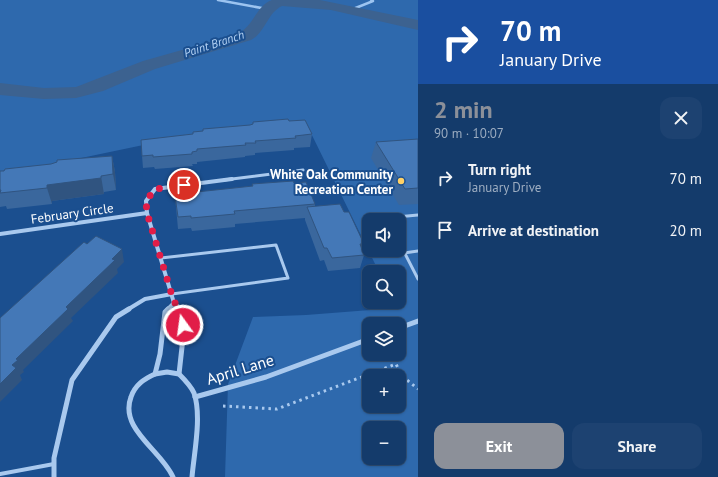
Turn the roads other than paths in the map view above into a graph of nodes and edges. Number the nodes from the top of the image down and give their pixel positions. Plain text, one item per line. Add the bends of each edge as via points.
1 (303, 170) dead end
2 (147, 213) junction
3 (418, 215) edge
4 (406, 216) edge
5 (0, 234) edge
6 (418, 251) edge
7 (406, 253) edge
8 (406, 257) edge
9 (161, 258) junction
10 (418, 279) edge
11 (172, 294) junction
12 (174, 302) junction
13 (418, 321) edge
14 (406, 325) edge
15 (362, 342) edge
16 (155, 374) junction
17 (179, 374) junction
18 (195, 397) junction
19 (54, 464) junction
20 (0, 474) edge
21 (54, 477) edge
22 (173, 477) edge
23 (192, 477) edge

1 - 2 street via 155,189 146,201
2 - 5 street, February Circle
2 - 9 street
3 - 4 lane
6 - 7 lane
8 - 10 lane
9 - 11 street
9 - 11 lane via 276,245 288,278
11 - 12 street
11 - 19 street via 145,299 116,317 72,380
12 - 16 street via 165,312
12 - 17 street via 183,311
13 - 14 street
15 - 18 street, April Lane via 266,377
16 - 17 street
16 - 22 street via 137,385 128,399 127,412 134,428 172,472
17 - 18 street via 189,384
18 - 23 street, April Lane via 196,439
19 - 20 lane
19 - 21 street

